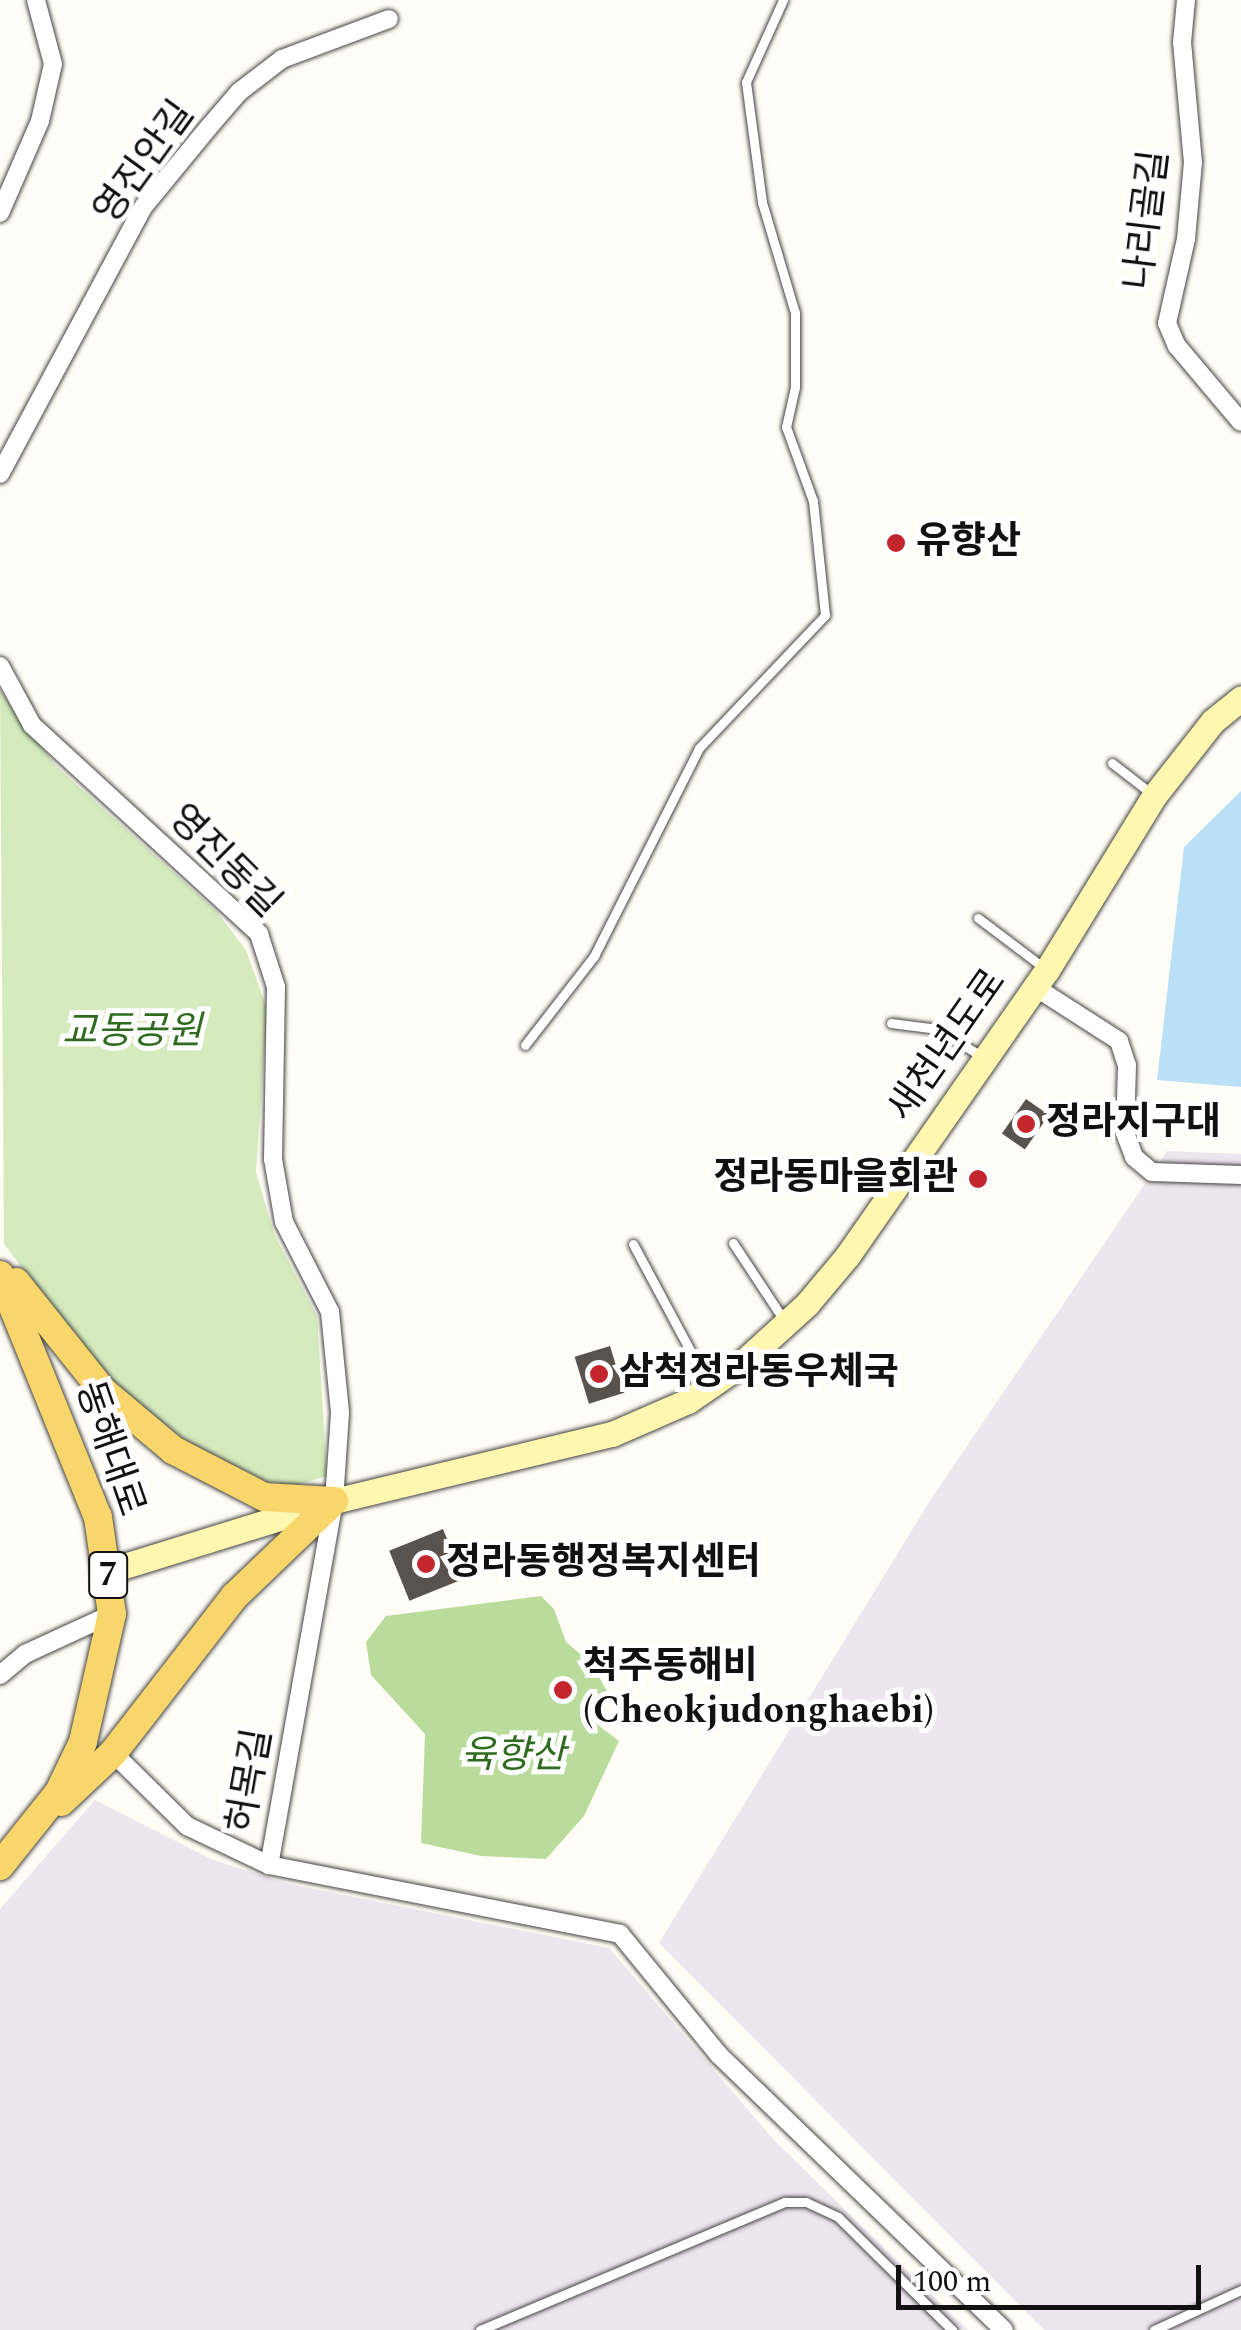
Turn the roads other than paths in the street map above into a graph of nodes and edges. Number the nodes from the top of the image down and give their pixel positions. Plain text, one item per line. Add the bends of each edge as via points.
1 (36, 0) edge
2 (784, 0) edge
3 (1186, 0) edge
4 (389, 19) dead end
5 (0, 213) edge
6 (1241, 422) edge
7 (0, 474) edge
8 (0, 666) edge
9 (1241, 698) edge
10 (1112, 764) dead end
11 (1154, 796) junction
12 (978, 918) dead end
13 (1041, 978) junction
14 (891, 1023) dead end
15 (525, 1044) dead end
16 (984, 1057) junction
17 (1241, 1175) edge
18 (733, 1243) dead end
19 (632, 1244) dead end
20 (0, 1261) edge
21 (0, 1274) edge
22 (787, 1324) junction
23 (710, 1386) junction
24 (334, 1501) junction
25 (108, 1571) junction
26 (112, 1614) junction
27 (0, 1675) edge
28 (113, 1753) junction
29 (37, 1823) junction
30 (0, 1866) edge
31 (270, 1866) junction
32 (1241, 2290) edge
33 (480, 2330) edge
34 (952, 2330) edge
35 (1004, 2330) edge
36 (1154, 2330) edge

1 - 5 street via 52,64 40,121
2 - 15 lane via 746,82 762,202 794,313 795,387 786,427 813,501 825,615 700,748 594,956
3 - 6 street, 나리골길 via 1182,42 1193,162 1186,239 1167,323 1177,346
4 - 7 street, 영진안길 via 282,59 208,127 144,206
8 - 24 street, 영진동길 via 32,726 259,934 276,987 270,1087 284,1222 330,1312 340,1413
9 - 11 street, 새천년도로
10 - 11 lane
11 - 13 street, 새천년도로
12 - 13 lane
13 - 16 street, 새천년도로
13 - 17 street via 1119,1040 1134,1157 1152,1172
14 - 16 lane via 938,1029
16 - 22 street, 새천년도로 via 848,1255
18 - 22 lane
19 - 23 lane
20 - 24 main road via 103,1391 173,1450 264,1496
21 - 25 main road, 동해대로 / 7 via 78,1457
22 - 23 street, 새천년도로
23 - 24 street, 새천년도로 via 612,1434
24 - 25 street, 새천년도로
24 - 28 main road via 204,1630
24 - 31 street, 허목길
25 - 26 main road, 동해대로 / 7
26 - 27 street via 25,1654
26 - 29 main road, 동해대로 / 7 via 94,1714 72,1768
28 - 29 main road
28 - 31 street via 188,1826
29 - 30 main road, 동해대로 / 7
31 - 35 street, 허목길 via 594,1925 634,1946 719,2055
32 - 36 lane
33 - 34 lane via 785,2202 806,2202 838,2217

